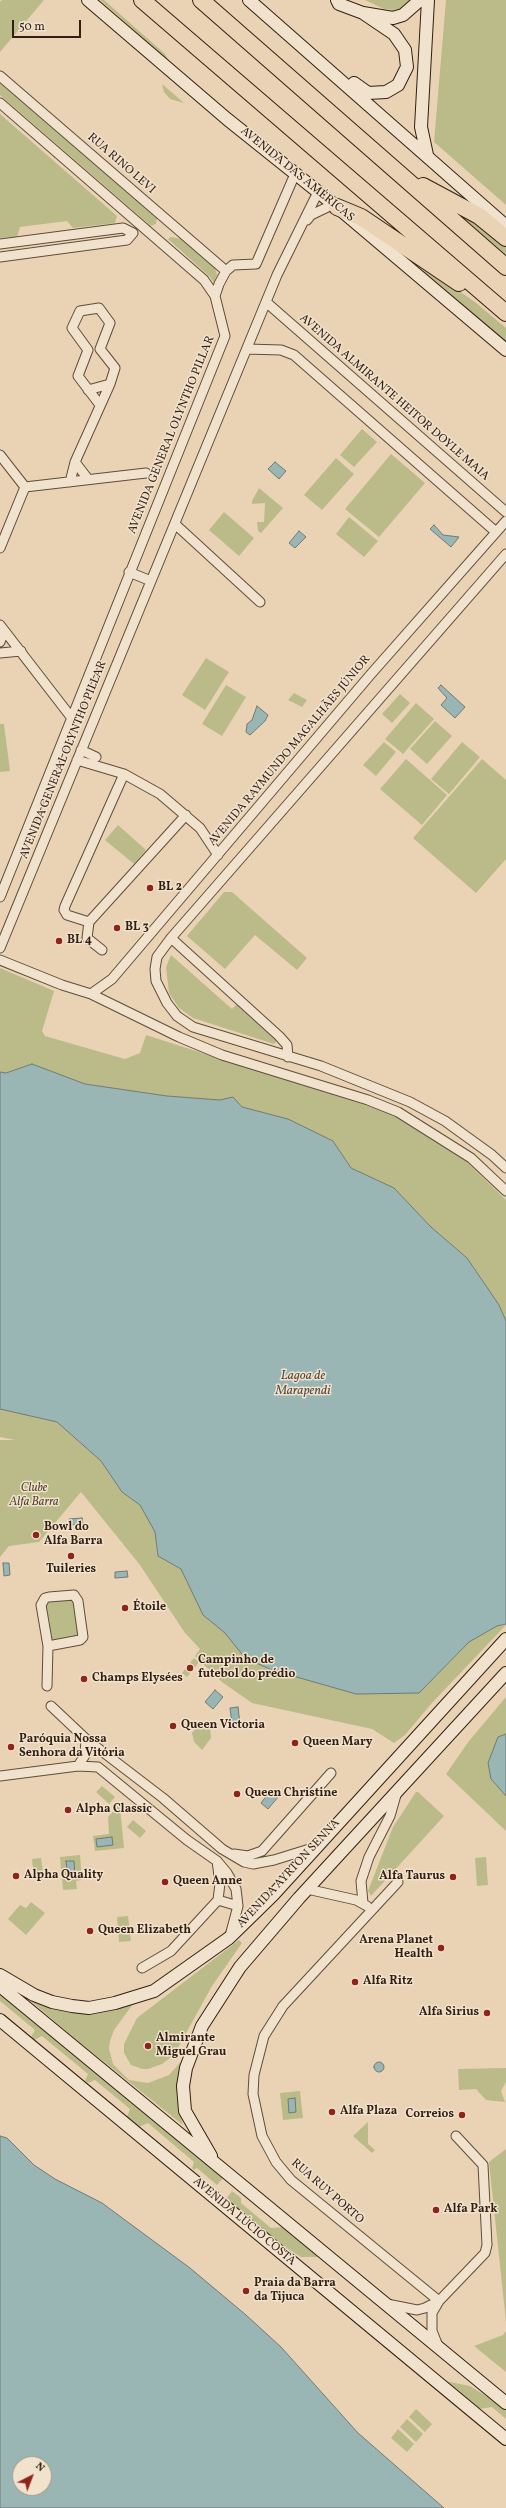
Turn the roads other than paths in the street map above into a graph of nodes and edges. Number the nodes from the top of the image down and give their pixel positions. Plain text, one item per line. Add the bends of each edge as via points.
1 (88, 0) edge
2 (142, 0) edge
3 (249, 0) edge
4 (420, 0) edge
5 (428, 0) edge
6 (202, 1) edge
7 (336, 1) edge
8 (363, 13) junction
9 (0, 76) edge
10 (336, 77) junction
11 (0, 103) edge
12 (427, 156) junction
13 (382, 159) junction
14 (295, 174) junction
15 (318, 192) junction
16 (335, 206) junction
17 (303, 224) junction
18 (506, 226) edge
19 (506, 238) edge
20 (0, 244) edge
21 (0, 257) edge
22 (506, 266) edge
23 (226, 271) junction
24 (215, 296) junction
25 (266, 302) junction
26 (506, 313) edge
27 (506, 318) edge
28 (247, 349) junction
29 (506, 350) edge
30 (110, 384) junction
31 (88, 390) junction
32 (100, 405) junction
33 (0, 455) edge
34 (76, 462) junction
35 (146, 473) dead end
36 (88, 479) junction
37 (70, 482) junction
38 (25, 487) junction
39 (506, 512) edge
40 (506, 521) edge
41 (174, 524) junction
42 (496, 532) junction
43 (0, 548) edge
44 (506, 554) edge
45 (129, 572) junction
46 (151, 581) junction
47 (260, 602) dead end
48 (2, 628) edge
49 (0, 642) edge
50 (21, 651) junction
51 (0, 653) edge
52 (71, 717) junction
53 (81, 750) junction
54 (96, 757) dead end
55 (77, 760) junction
56 (124, 774) junction
57 (186, 815) junction
58 (218, 855) junction
59 (0, 897) edge
60 (89, 922) junction
61 (171, 938) junction
62 (0, 948) edge
63 (102, 950) dead end
64 (0, 960) edge
65 (91, 994) junction
66 (288, 1057) junction
67 (506, 1168) edge
68 (506, 1191) edge
69 (506, 1639) edge
70 (48, 1646) junction
71 (506, 1673) edge
72 (48, 1686) dead end
73 (51, 1706) dead end
74 (86, 1739) junction
75 (108, 1754) junction
76 (78, 1766) junction
77 (98, 1767) junction
78 (331, 1773) dead end
79 (0, 1775) edge
80 (396, 1795) junction
81 (162, 1798) junction
82 (151, 1811) junction
83 (268, 1846) junction
84 (316, 1847) junction
85 (222, 1849) junction
86 (274, 1860) junction
87 (217, 1861) junction
88 (398, 1882) dead end
89 (307, 1889) junction
90 (218, 1900) junction
91 (363, 1903) junction
92 (238, 1906) junction
93 (370, 1910) junction
94 (229, 1938) junction
95 (142, 1968) dead end
96 (0, 1975) edge
97 (0, 1986) edge
98 (0, 2020) edge
99 (456, 2136) dead end
100 (216, 2163) junction
101 (439, 2301) junction
102 (386, 2304) junction
103 (439, 2348) junction
104 (506, 2403) edge
105 (506, 2439) edge

1 - 14 main road, AVENIDA DAS AMÉRICAS
2 - 26 highway
3 - 10 main road
4 - 8 main road via 403,14 393,18
5 - 12 main road via 421,127
6 - 13 highway
7 - 8 main road
8 - 10 main road via 394,34 401,43 407,58 402,80 386,92 368,93 351,80
9 - 23 street, RUA RINO LEVI
10 - 12 main road
11 - 24 street via 204,280
12 - 18 main road
13 - 19 highway via 427,188 479,216
13 - 22 highway
14 - 15 main road, AVENIDA DAS AMÉRICAS
14 - 23 street via 256,264 233,265
15 - 16 main road, AVENIDA DAS AMÉRICAS
15 - 17 street, AVENIDA GENERAL OLYNTHO PILLAR
16 - 17 street, AVENIDA GENERAL OLYNTHO PILLAR via 311,215
16 - 27 highway via 361,217 432,267 481,297
16 - 29 main road, AVENIDA DAS AMÉRICAS
17 - 25 street, AVENIDA GENERAL OLYNTHO PILLAR
20 - 21 street via 123,228 133,233 127,240
23 - 24 street
24 - 45 street, AVENIDA GENERAL OLYNTHO PILLAR via 225,336
25 - 28 street, AVENIDA GENERAL OLYNTHO PILLAR
25 - 39 street, AVENIDA ALMIRANTE HEITOR DOYLE MAIA
28 - 41 street, AVENIDA GENERAL OLYNTHO PILLAR
28 - 42 street via 282,350 294,355
30 - 31 street
30 - 31 street via 115,368 100,349 110,323 99,308 80,311 72,328 88,350 78,376
30 - 32 street
31 - 32 street
32 - 34 street
33 - 38 street
34 - 36 street
34 - 37 street
35 - 36 street
36 - 37 street
37 - 38 street
38 - 43 street
40 - 42 street, AVENIDA RAYMUNDO MAGALHÃES JÚNIOR
41 - 46 street, AVENIDA GENERAL OLYNTHO PILLAR
41 - 47 street
42 - 58 street, AVENIDA RAYMUNDO MAGALHÃES JÚNIOR via 368,672
44 - 61 street
45 - 46 street
45 - 52 street, AVENIDA GENERAL OLYNTHO PILLAR
46 - 53 street, AVENIDA GENERAL OLYNTHO PILLAR
48 - 49 street
48 - 50 street
50 - 51 street
50 - 52 street
52 - 59 street, AVENIDA GENERAL OLYNTHO PILLAR
53 - 54 street
53 - 55 street, AVENIDA GENERAL OLYNTHO PILLAR
55 - 56 street
55 - 62 street, AVENIDA GENERAL OLYNTHO PILLAR
56 - 57 street via 160,794
56 - 60 street via 64,910 67,915
57 - 58 street via 200,828
57 - 60 street
58 - 65 street, AVENIDA RAYMUNDO MAGALHÃES JÚNIOR via 112,979
60 - 63 street via 87,938
61 - 66 street via 279,1036 287,1046
61 - 66 street via 157,958 155,969 156,981 177,1016 193,1027
64 - 65 street
65 - 68 street via 222,1055 398,1112 471,1158
66 - 67 street via 322,1066 410,1102 445,1121
69 - 84 main road, AVENIDA AYRTON SENNA
70 - 70 street via 42,1601 49,1597 74,1595 78,1601 83,1637 80,1640
70 - 72 street
71 - 80 main road, AVENIDA AYRTON SENNA
73 - 74 street
74 - 75 street
74 - 76 street via 85,1755
75 - 77 street
75 - 81 street
76 - 77 street
76 - 79 street
77 - 82 street
78 - 83 street
80 - 89 main road, AVENIDA AYRTON SENNA
80 - 91 street via 390,1816 369,1857 361,1881
81 - 82 street
81 - 85 street
82 - 87 street
83 - 85 street via 248,1856 238,1856
83 - 86 street via 270,1856
84 - 86 street
84 - 94 main road, AVENIDA AYRTON SENNA
85 - 86 street via 244,1862 253,1864
87 - 90 street via 220,1883
87 - 92 street via 236,1889
88 - 93 street, RUA RUY PORTO
89 - 91 street
89 - 100 main road, AVENIDA AYRTON SENNA via 240,1967 202,2026 186,2068 183,2086 186,2111
90 - 92 street
90 - 95 street via 171,1951
91 - 93 street
92 - 94 street
93 - 101 street, RUA RUY PORTO via 337,1950 284,2006 264,2036 254,2075 253,2094 262,2136 276,2162 292,2180
94 - 96 main road, AVENIDA AYRTON SENNA via 154,1991 90,2008 52,2002
97 - 100 main road
98 - 105 main road, AVENIDA LÚCIO COSTA
99 - 101 street via 482,2163 484,2169 487,2249
100 - 102 main road
101 - 102 street via 417,2310
101 - 103 street via 431,2320 432,2331
102 - 103 main road
103 - 104 main road

